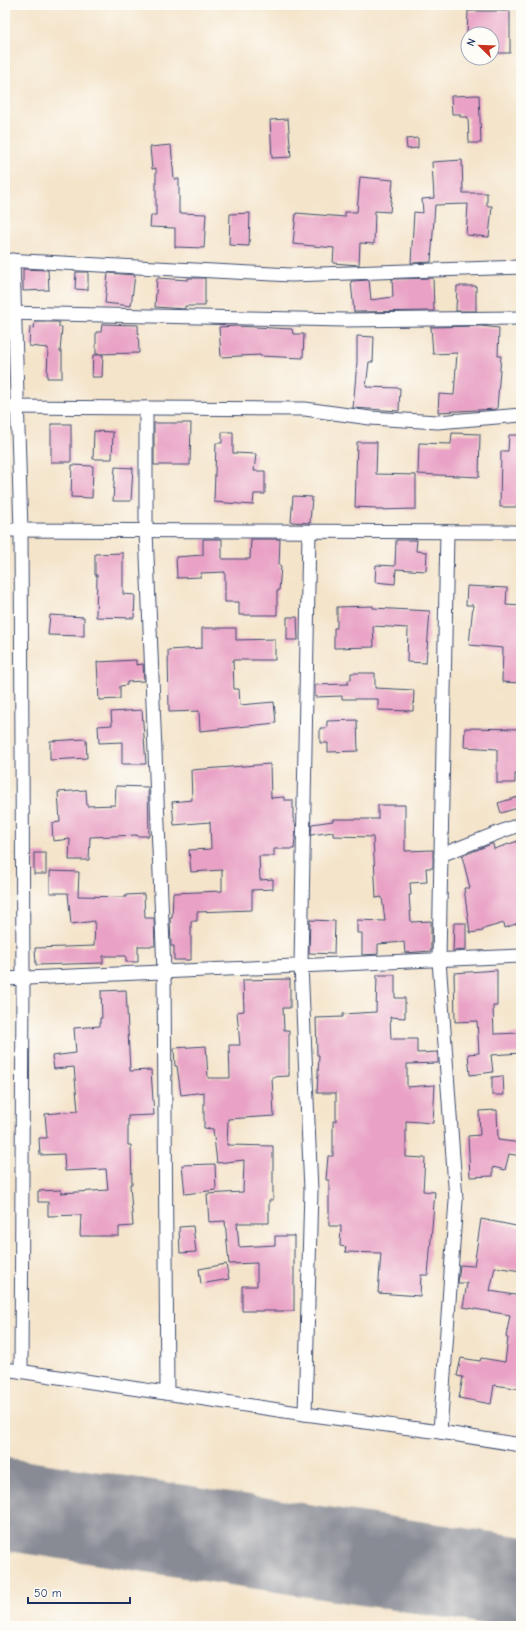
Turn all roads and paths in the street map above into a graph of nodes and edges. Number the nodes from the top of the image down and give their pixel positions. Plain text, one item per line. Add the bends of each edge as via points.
1 (9, 260) edge
2 (521, 267) edge
3 (11, 313) edge
4 (521, 318) edge
5 (5, 407) edge
6 (19, 407) junction
7 (146, 408) junction
8 (521, 416) edge
9 (5, 530) edge
10 (21, 531) junction
11 (146, 531) junction
12 (309, 532) junction
13 (447, 532) junction
14 (521, 532) edge
15 (521, 824) edge
16 (441, 855) junction
17 (521, 956) edge
18 (439, 960) junction
19 (301, 965) junction
20 (164, 971) junction
21 (5, 978) edge
22 (23, 978) junction
23 (5, 1369) edge
24 (21, 1371) junction
25 (167, 1393) junction
26 (305, 1414) junction
27 (440, 1432) junction
28 (521, 1446) edge

1 - 2 street via 291,275
1 - 3 street
3 - 4 street via 345,320
3 - 6 street
5 - 6 street
6 - 7 street
6 - 10 street
7 - 8 street via 305,409 370,418 438,422
7 - 11 street
9 - 10 street
10 - 11 street
10 - 22 street
11 - 12 street
11 - 20 street
12 - 13 street
12 - 19 street
13 - 14 street
13 - 16 street
15 - 16 street
16 - 18 street
17 - 18 street
18 - 19 street
18 - 27 street via 456,1200
19 - 20 street
19 - 26 street via 311,1190
20 - 22 street
20 - 25 street
21 - 22 street
22 - 24 street
23 - 24 street
24 - 25 street
25 - 26 street
26 - 27 street
27 - 28 street

